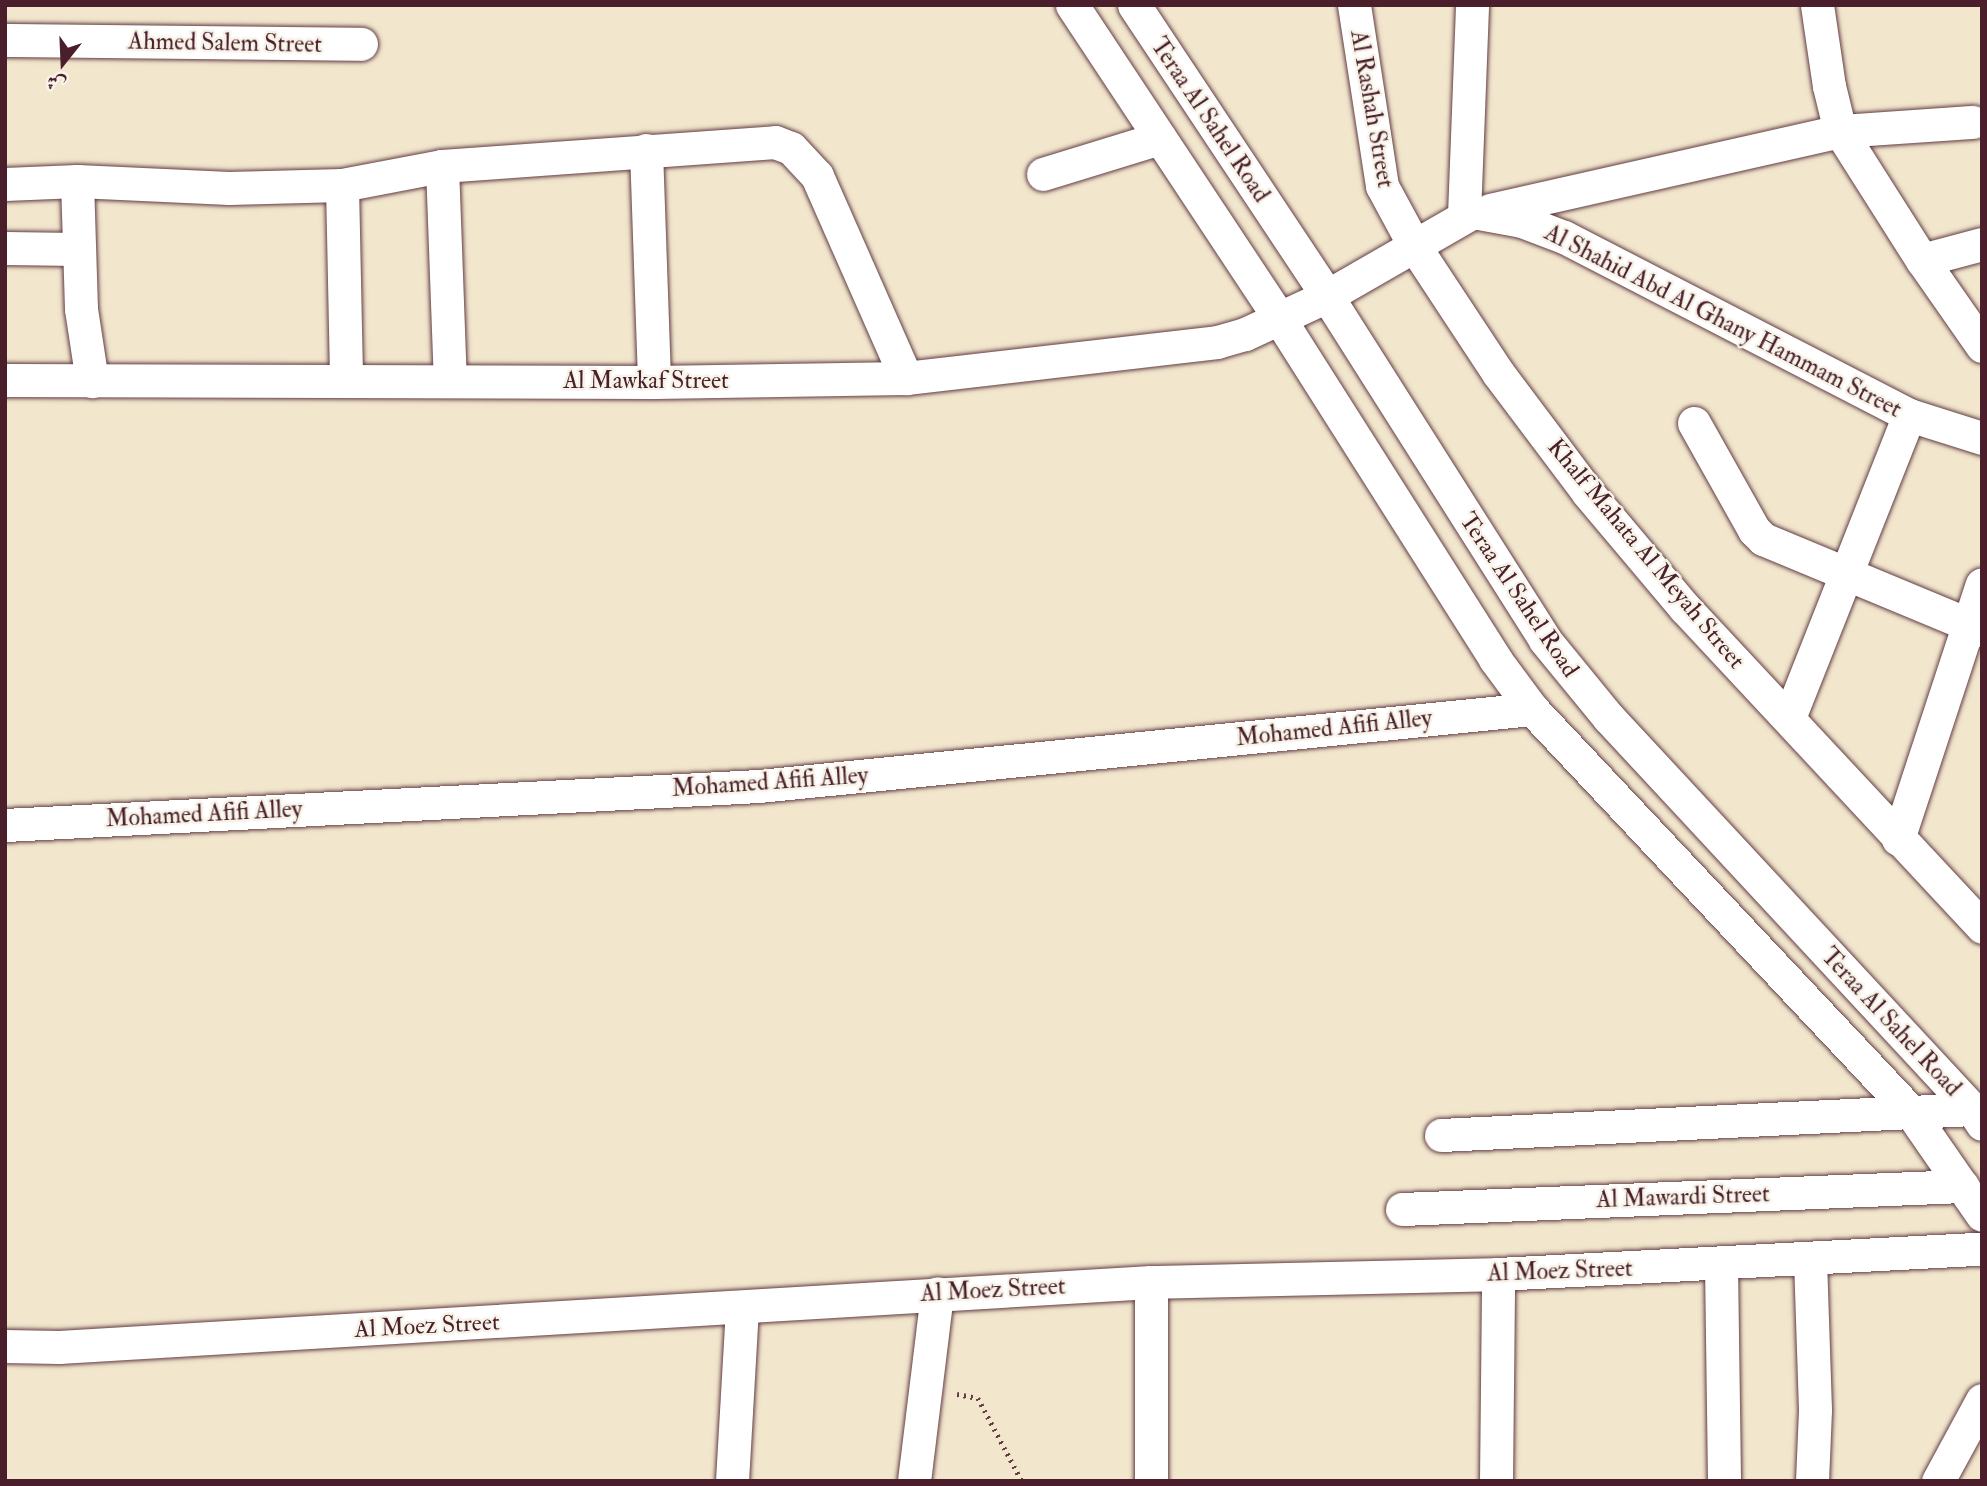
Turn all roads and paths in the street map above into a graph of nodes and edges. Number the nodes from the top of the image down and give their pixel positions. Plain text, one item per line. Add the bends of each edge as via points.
1 (1072, 5) edge
2 (1134, 5) edge
3 (1354, 5) edge
4 (1472, 5) edge
5 (1817, 5) edge
6 (5, 40) edge
7 (361, 44) dead end
8 (1973, 122) dead end
9 (1840, 131) junction
10 (1160, 138) junction
11 (646, 150) junction
12 (442, 166) junction
13 (1043, 174) dead end
14 (77, 181) junction
15 (5, 184) edge
16 (342, 186) junction
17 (1471, 214) junction
18 (1982, 244) edge
19 (1415, 247) junction
20 (5, 248) edge
21 (78, 248) junction
22 (1922, 260) junction
23 (1327, 296) junction
24 (1279, 318) junction
25 (1982, 346) edge
26 (906, 377) junction
27 (5, 380) edge
28 (92, 381) junction
29 (346, 381) junction
30 (450, 381) junction
31 (654, 382) junction
32 (1909, 415) junction
33 (1694, 423) dead end
34 (1982, 438) edge
35 (1846, 574) junction
36 (1982, 584) edge
37 (1974, 627) edge
38 (1532, 709) junction
39 (1789, 718) junction
40 (5, 825) edge
41 (1898, 839) junction
42 (1982, 928) edge
43 (1910, 1111) junction
44 (1977, 1117) edge
45 (1441, 1135) dead end
46 (1963, 1185) junction
47 (1402, 1209) dead end
48 (1982, 1214) edge
49 (1982, 1250) edge
50 (1810, 1259) junction
51 (1721, 1264) junction
52 (1498, 1274) junction
53 (1151, 1282) junction
54 (937, 1293) junction
55 (742, 1307) junction
56 (5, 1346) edge
57 (925, 1388) junction
58 (1982, 1400) edge
59 (732, 1481) edge
60 (914, 1481) edge
61 (1022, 1481) edge
62 (1151, 1481) edge
63 (1496, 1481) edge
64 (1724, 1481) edge
65 (1812, 1481) edge
66 (1938, 1481) edge

1 - 10 street, Teraa Al Sahel Road
2 - 23 street, Teraa Al Sahel Road
3 - 19 street, Al Rashah Street via 1382,186
4 - 17 street
5 - 9 street
6 - 7 street, Ahmed Salem Street
8 - 9 street
9 - 17 street
9 - 22 street
10 - 13 street
10 - 24 street, Teraa Al Sahel Road
11 - 12 street
11 - 26 street via 775,142 797,153 817,176
11 - 31 street
12 - 16 street
12 - 30 street
14 - 15 street
14 - 16 street via 229,188
14 - 21 street
16 - 29 street
17 - 19 street
17 - 32 street, Al Shahid Abd Al Ghany Hammam Street via 1522,221 1564,237
18 - 22 street
19 - 23 street
19 - 39 street, Khalf Mahata Al Meyah Street via 1498,373 1588,494 1685,608
20 - 21 street
21 - 28 street
22 - 25 street
23 - 24 street
23 - 44 street, Teraa Al Sahel Road via 1545,640 1608,717
24 - 26 street, Al Mawkaf Street via 1217,342
24 - 38 street, Teraa Al Sahel Road via 1478,635
26 - 31 street, Al Mawkaf Street
27 - 28 street, Al Mawkaf Street
28 - 29 street, Al Mawkaf Street
29 - 30 street, Al Mawkaf Street
30 - 31 street, Al Mawkaf Street
32 - 34 street, Al Shahid Abd Al Ghany Hammam Street
32 - 35 street
33 - 35 street via 1763,539
35 - 37 street
35 - 39 street
36 - 37 street
37 - 41 street
38 - 40 street, Mohamed Afifi Alley via 759,786
38 - 43 street, Teraa Al Sahel Road
39 - 41 street, Khalf Mahata Al Meyah Street
41 - 42 street, Khalf Mahata Al Meyah Street
43 - 44 street
43 - 45 street
43 - 46 street, Teraa Al Sahel Road
46 - 47 street, Al Mawardi Street
46 - 48 street, Teraa Al Sahel Road
49 - 50 street, Al Moez Street
50 - 51 street, Al Moez Street
50 - 65 street via 1815,1410
51 - 52 street, Al Moez Street
51 - 64 street
52 - 53 street, Al Moez Street
52 - 63 street
53 - 54 street, Al Moez Street
53 - 62 street
54 - 55 street, Al Moez Street
54 - 57 street
55 - 56 street, Al Moez Street via 59,1347
55 - 59 street
57 - 60 street
57 - 61 path via 978,1398
58 - 66 street

